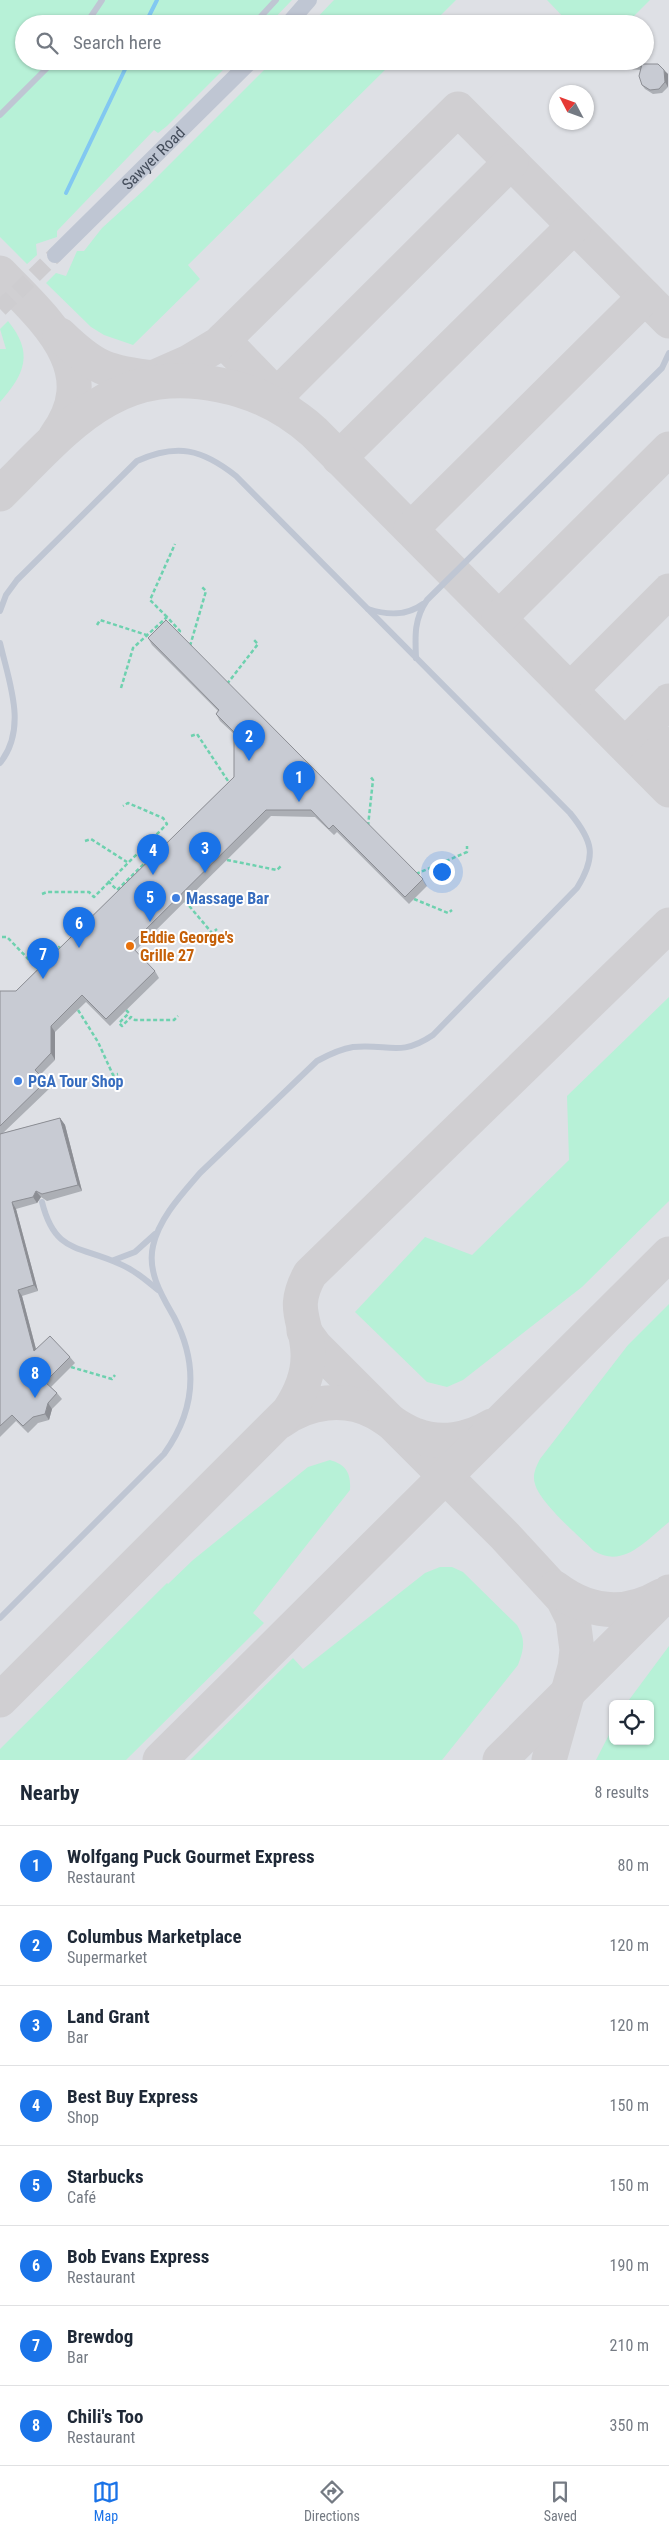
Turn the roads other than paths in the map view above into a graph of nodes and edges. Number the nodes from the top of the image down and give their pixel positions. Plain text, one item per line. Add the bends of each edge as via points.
1 (102, 0) edge
2 (276, 0) edge
3 (309, 0) edge
4 (92, 15) edge
5 (262, 15) edge
6 (296, 15) edge
7 (45, 70) edge
8 (242, 70) edge
9 (0, 115) edge
10 (55, 255) tunnel mouth
11 (669, 352) edge
12 (669, 361) edge
13 (662, 368) junction
14 (428, 600) junction
15 (366, 608) junction
16 (0, 611) edge
17 (0, 643) edge
18 (416, 658) junction
19 (0, 763) edge
20 (42, 1202) edge
21 (162, 1225) junction
22 (112, 1260) junction
23 (158, 1290) junction
24 (0, 1618) edge

1 - 4 lane
2 - 5 lane
3 - 6 street
7 - 9 lane
8 - 10 street, Sawyer Road
11 - 13 lane
12 - 13 lane
13 - 14 lane
14 - 15 lane via 418,608 398,613
14 - 18 lane via 421,609 415,628
15 - 16 lane via 218,461 188,451 171,450 137,461 122,474 17,580
15 - 18 lane
17 - 19 lane via 15,715 15,729
18 - 21 lane via 581,827 589,844 591,860 586,874 577,888 433,1035 419,1045 404,1049 352,1047 316,1061 200,1172
20 - 22 lane via 48,1224 56,1235 73,1246
21 - 22 lane via 135,1252
21 - 23 lane via 152,1246
22 - 23 lane via 135,1272
23 - 24 lane via 186,1345 190,1365 187,1411 174,1439 144,1475

